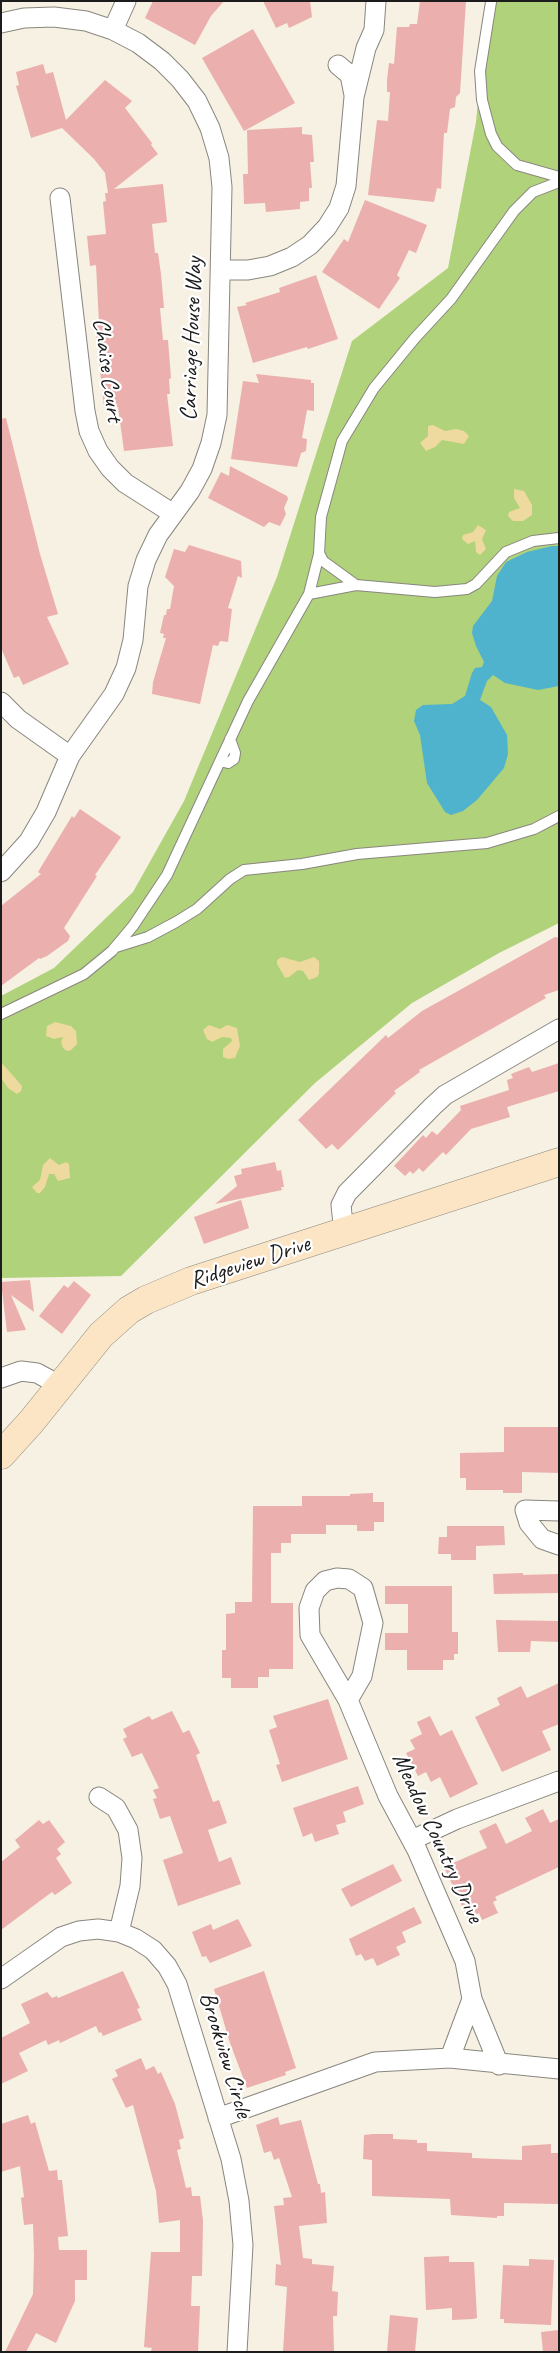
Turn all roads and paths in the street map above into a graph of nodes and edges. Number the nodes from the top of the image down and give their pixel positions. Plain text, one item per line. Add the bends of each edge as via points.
1 (126, 1) edge
2 (376, 1) edge
3 (491, 2) edge
4 (1, 23) edge
5 (113, 30) junction
6 (338, 65) dead end
7 (354, 97) junction
8 (559, 177) edge
9 (559, 182) edge
10 (60, 198) dead end
11 (221, 270) junction
12 (172, 514) junction
13 (559, 538) edge
14 (319, 553) junction
15 (356, 585) junction
16 (309, 594) junction
17 (1, 702) edge
18 (70, 756) junction
19 (559, 816) edge
20 (1, 872) edge
21 (116, 947) junction
22 (1, 1014) edge
23 (559, 1029) edge
24 (559, 1162) edge
25 (344, 1232) junction
26 (1, 1378) edge
27 (61, 1386) junction
28 (1, 1455) edge
29 (559, 1511) edge
30 (559, 1545) edge
31 (348, 1700) junction
32 (559, 1781) edge
33 (99, 1796) dead end
34 (412, 1840) junction
35 (118, 1932) junction
36 (1, 1979) edge
37 (472, 1999) junction
38 (450, 2058) junction
39 (499, 2064) junction
40 (559, 2069) edge
41 (218, 2118) junction
42 (237, 2352) edge

1 - 5 street
2 - 7 street via 374,30 366,48
3 - 8 lane via 480,71 482,100 491,134 517,165
4 - 5 street, Carriage House Way via 54,17 86,21
5 - 11 street, Carriage House Way via 138,42 162,60 197,102 210,128 219,158 222,187
6 - 7 street via 350,76
7 - 11 street via 346,186 327,227 304,249 270,266
9 - 14 lane via 533,192 514,211 451,299 374,388 342,441 333,468 321,517
10 - 12 street, Chaise Court via 89,431 98,452 125,483
11 - 12 street, Carriage House Way via 217,415 211,443 190,491
12 - 18 street, Carriage House Way via 146,560 138,586 133,640 126,668 114,694
13 - 15 lane via 533,541 506,552 476,584 467,589 435,592
14 - 15 lane via 323,562
14 - 16 lane
15 - 16 lane
16 - 21 lane via 248,701 166,874
17 - 18 street via 18,719
18 - 20 street, Carriage House Way via 28,841
19 - 21 lane via 534,829 487,843 357,854 244,870 176,922 148,937
21 - 22 lane via 84,974
23 - 25 street via 445,1095 433,1106 347,1193 341,1205
24 - 25 street, Ridgeview Drive
25 - 27 street, Ridgeview Drive via 146,1300 129,1310 101,1335
26 - 27 street via 21,1371 36,1373
27 - 28 street, Ridgeview Drive
29 - 30 street via 525,1510 529,1523 542,1539
31 - 31 street, Meadow Country Drive via 310,1635 309,1608 315,1591 325,1581 337,1578 348,1579 363,1588 373,1623 362,1676
31 - 34 street, Meadow Country Drive via 388,1796
32 - 34 street
33 - 35 street via 116,1808 128,1830 132,1858 130,1886
34 - 37 street, Meadow Country Drive via 465,1961
35 - 36 street, Brookview Circle via 98,1929 61,1937
35 - 41 street, Brookview Circle via 153,1950 177,1984
37 - 38 street
37 - 39 street, Meadow Country Drive
38 - 39 street
38 - 41 street via 375,2062
39 - 40 street
41 - 42 street, Brookview Circle via 231,2159 242,2236

